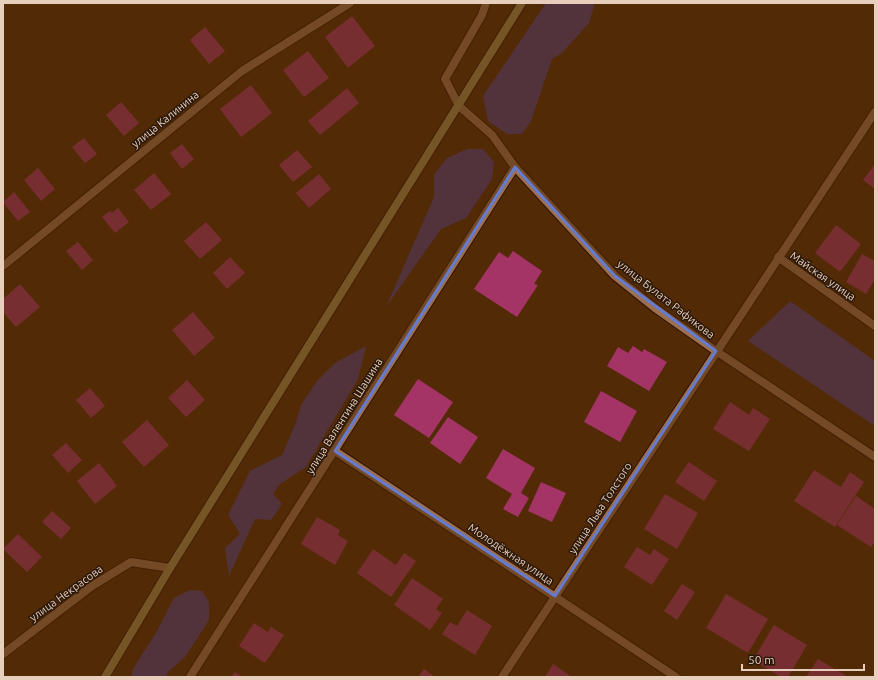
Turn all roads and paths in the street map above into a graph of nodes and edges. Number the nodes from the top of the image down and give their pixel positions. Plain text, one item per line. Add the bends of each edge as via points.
1 (350, 3) edge
2 (486, 3) edge
3 (522, 3) edge
4 (459, 106) junction
5 (875, 113) edge
6 (515, 167) junction
7 (778, 257) junction
8 (3, 266) edge
9 (875, 326) edge
10 (716, 352) junction
11 (335, 451) junction
12 (875, 457) edge
13 (170, 568) junction
14 (555, 596) junction
15 (3, 654) edge
16 (104, 677) edge
17 (190, 677) edge
18 (502, 677) edge
19 (676, 677) edge

1 - 8 street, улица Калинина via 242,71
2 - 4 street via 482,15 445,79
3 - 4 street
4 - 6 street, улица Булата Рафикова via 492,135
4 - 13 street
5 - 7 street, улица Льва Толстого
6 - 10 street, улица Булата Рафикова via 615,276
6 - 11 street, улица Валентина Шашина
7 - 9 street, Майская улица
7 - 10 street, улица Льва Толстого
10 - 12 street, улица Булата Рафикова
10 - 14 street, улица Льва Толстого
11 - 14 street, Молодёжная улица
11 - 17 street, улица Валентина Шашина
13 - 15 street, улица Некрасова via 131,562 92,586
13 - 16 street
14 - 18 street, улица Льва Толстого
14 - 19 street, Молодёжная улица

